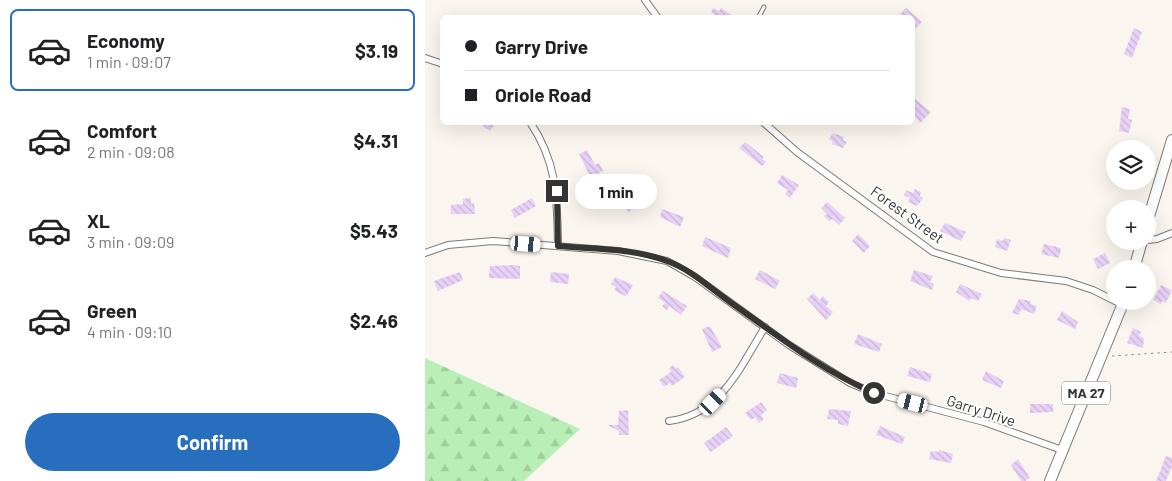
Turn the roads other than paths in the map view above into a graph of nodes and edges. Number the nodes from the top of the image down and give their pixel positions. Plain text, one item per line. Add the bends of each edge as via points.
1 (645, 0) edge
2 (764, 7) dead end
3 (656, 15) edge
4 (760, 15) edge
5 (425, 58) edge
6 (440, 63) edge
7 (532, 125) edge
8 (766, 125) edge
9 (1172, 140) edge
10 (1154, 200) edge
11 (1172, 233) edge
12 (1156, 240) edge
13 (558, 246) junction
14 (425, 253) edge
15 (1106, 296) edge
16 (1116, 310) edge
17 (765, 327) junction
18 (669, 422) dead end
19 (1062, 450) junction
20 (1050, 481) edge

1 - 3 street
2 - 4 lane
5 - 6 street
7 - 13 street via 552,166 557,191
8 - 15 street, Forest Street via 797,152 933,252 1001,274 1066,281
9 - 10 main road
11 - 12 street
13 - 14 street, Garry Drive via 476,241 448,245
13 - 17 street, Garry Drive via 625,252 667,261
16 - 19 main road, MA 27 via 1101,357
17 - 18 street via 725,390 713,402 696,416
17 - 19 street, Garry Drive via 834,374 874,393 984,422
19 - 20 main road, MA 27

